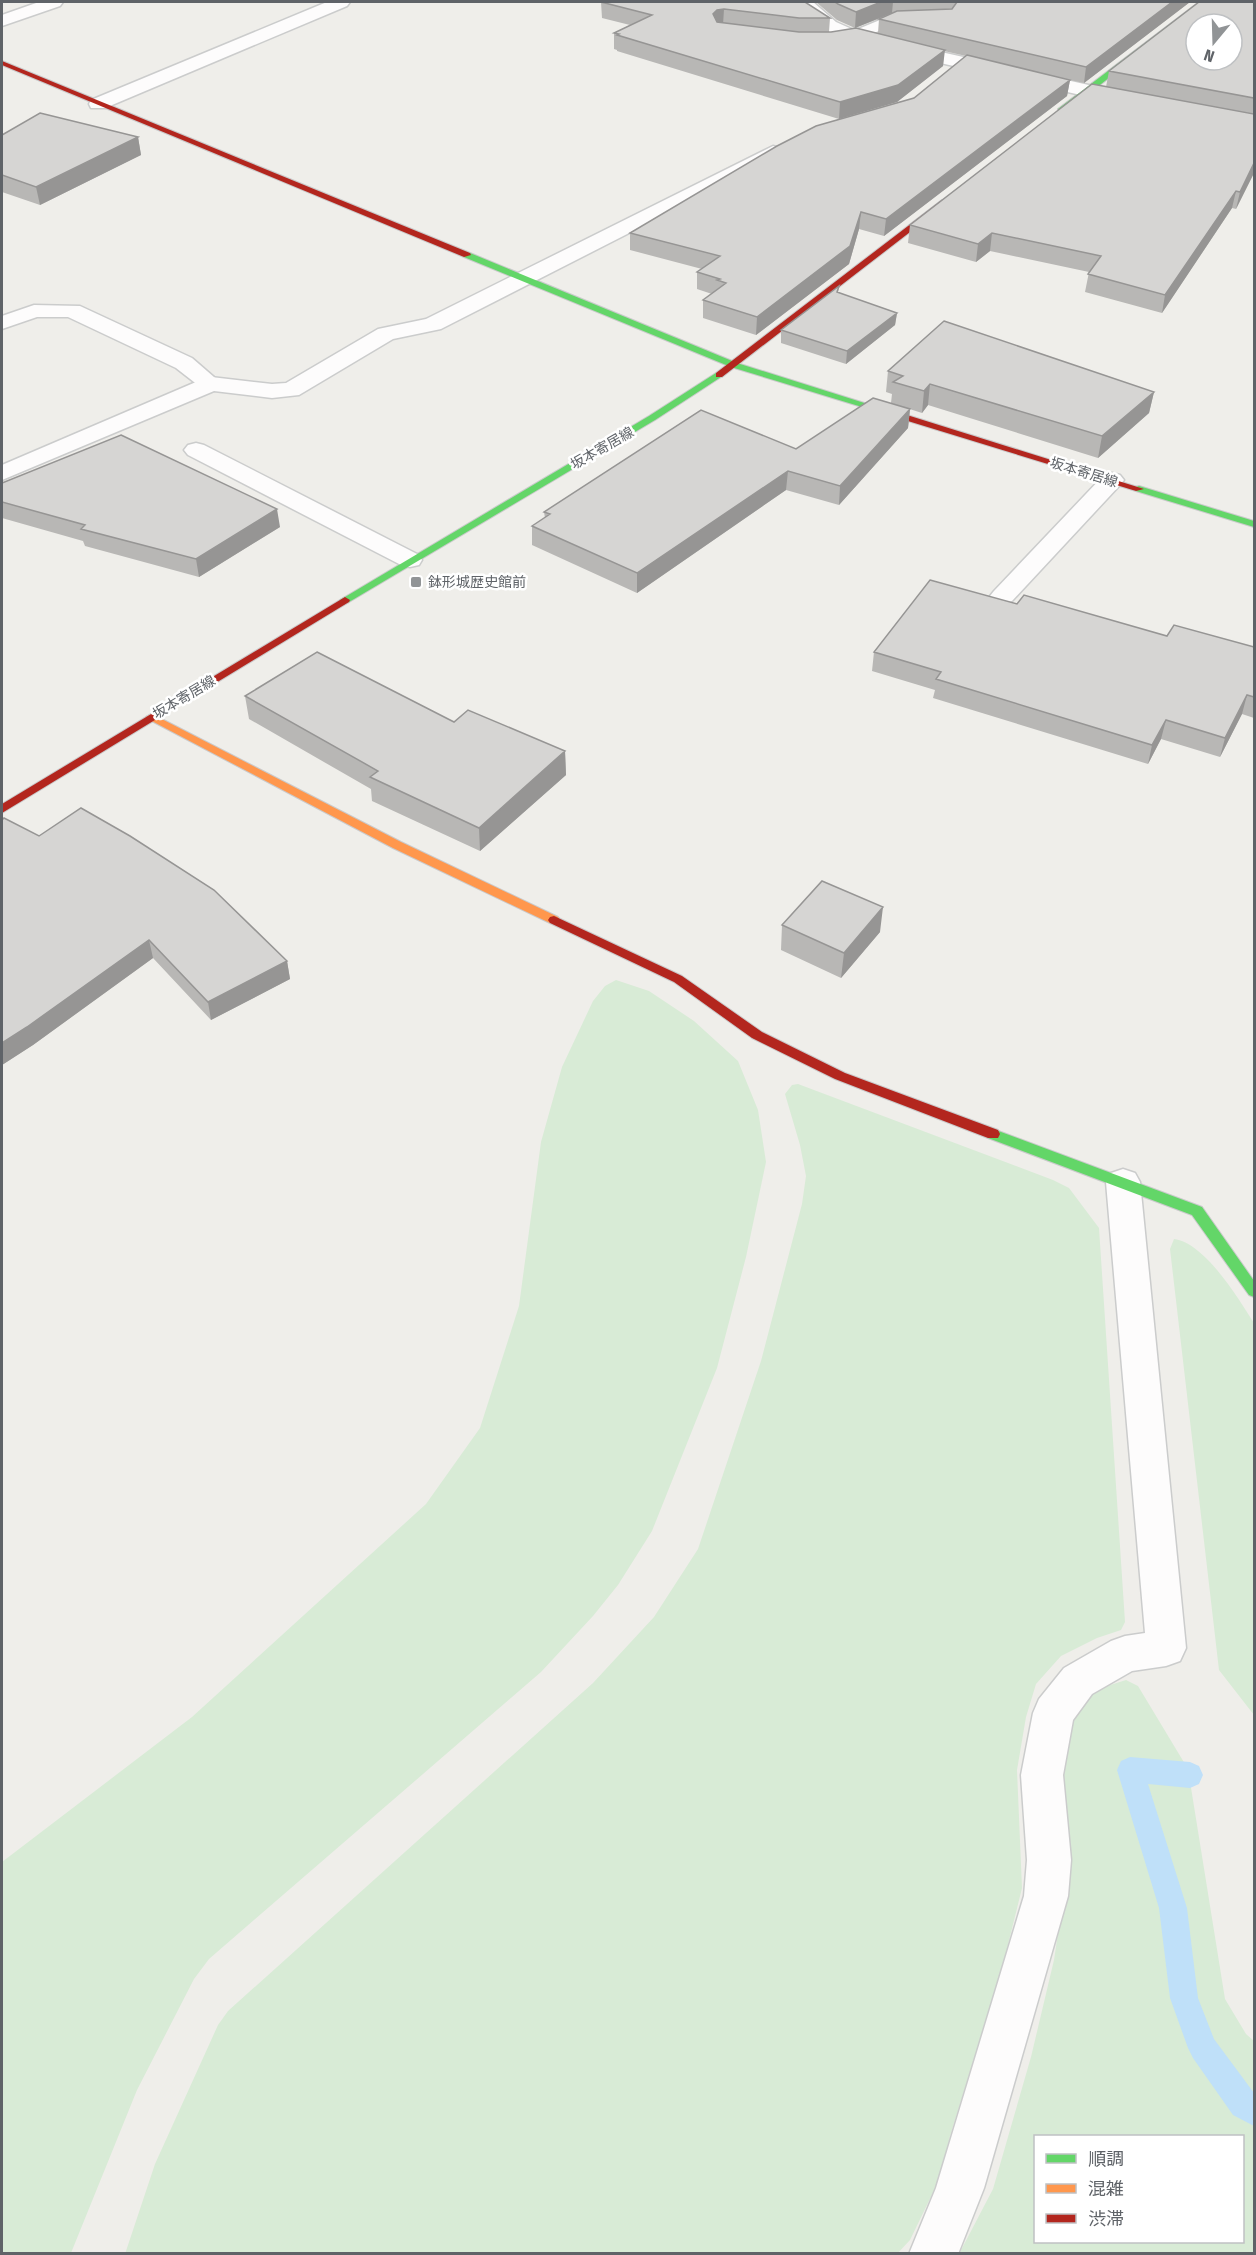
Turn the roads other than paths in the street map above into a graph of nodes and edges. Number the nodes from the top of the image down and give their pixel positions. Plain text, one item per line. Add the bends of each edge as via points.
1 (54, 2) edge
2 (341, 2) edge
3 (803, 2) edge
4 (1203, 2) edge
5 (944, 19) edge
6 (2, 21) edge
7 (857, 38) junction
8 (811, 50) edge
9 (3, 65) edge
10 (1086, 92) junction
11 (1142, 102) edge
12 (98, 104) junction
13 (1049, 121) edge
14 (787, 144) edge
15 (957, 192) edge
16 (525, 279) junction
17 (3, 323) edge
18 (734, 365) junction
19 (211, 384) junction
20 (196, 450) dead end
21 (2, 472) edge
22 (1112, 480) junction
23 (1254, 524) edge
24 (410, 560) junction
25 (1003, 596) dead end
26 (152, 717) junction
27 (2, 810) edge
28 (1123, 1182) junction
29 (1250, 1279) edge
30 (933, 2253) edge

1 - 6 street
2 - 12 street
3 - 7 street via 830,26
4 - 10 street
5 - 7 street via 892,20
7 - 8 street via 849,46
7 - 10 street via 954,70
9 - 12 street
10 - 11 street
10 - 13 street
12 - 16 street
14 - 16 street
15 - 18 street
16 - 18 street
16 - 19 street via 433,324 386,334 291,390
17 - 19 street via 34,312 72,311 183,363
18 - 22 street, 坂本寄居線
18 - 24 street, 坂本寄居線 via 652,418
19 - 21 street
20 - 24 street
22 - 23 street, 坂本寄居線
22 - 25 street
24 - 26 street, 坂本寄居線
26 - 27 street, 坂本寄居線
26 - 28 street via 397,845 678,979 757,1035 840,1077
28 - 29 street via 1197,1211
28 - 30 street via 1166,1648 1125,1654 1078,1681 1054,1713 1042,1775 1049,1860 1046,1896 960,2188

